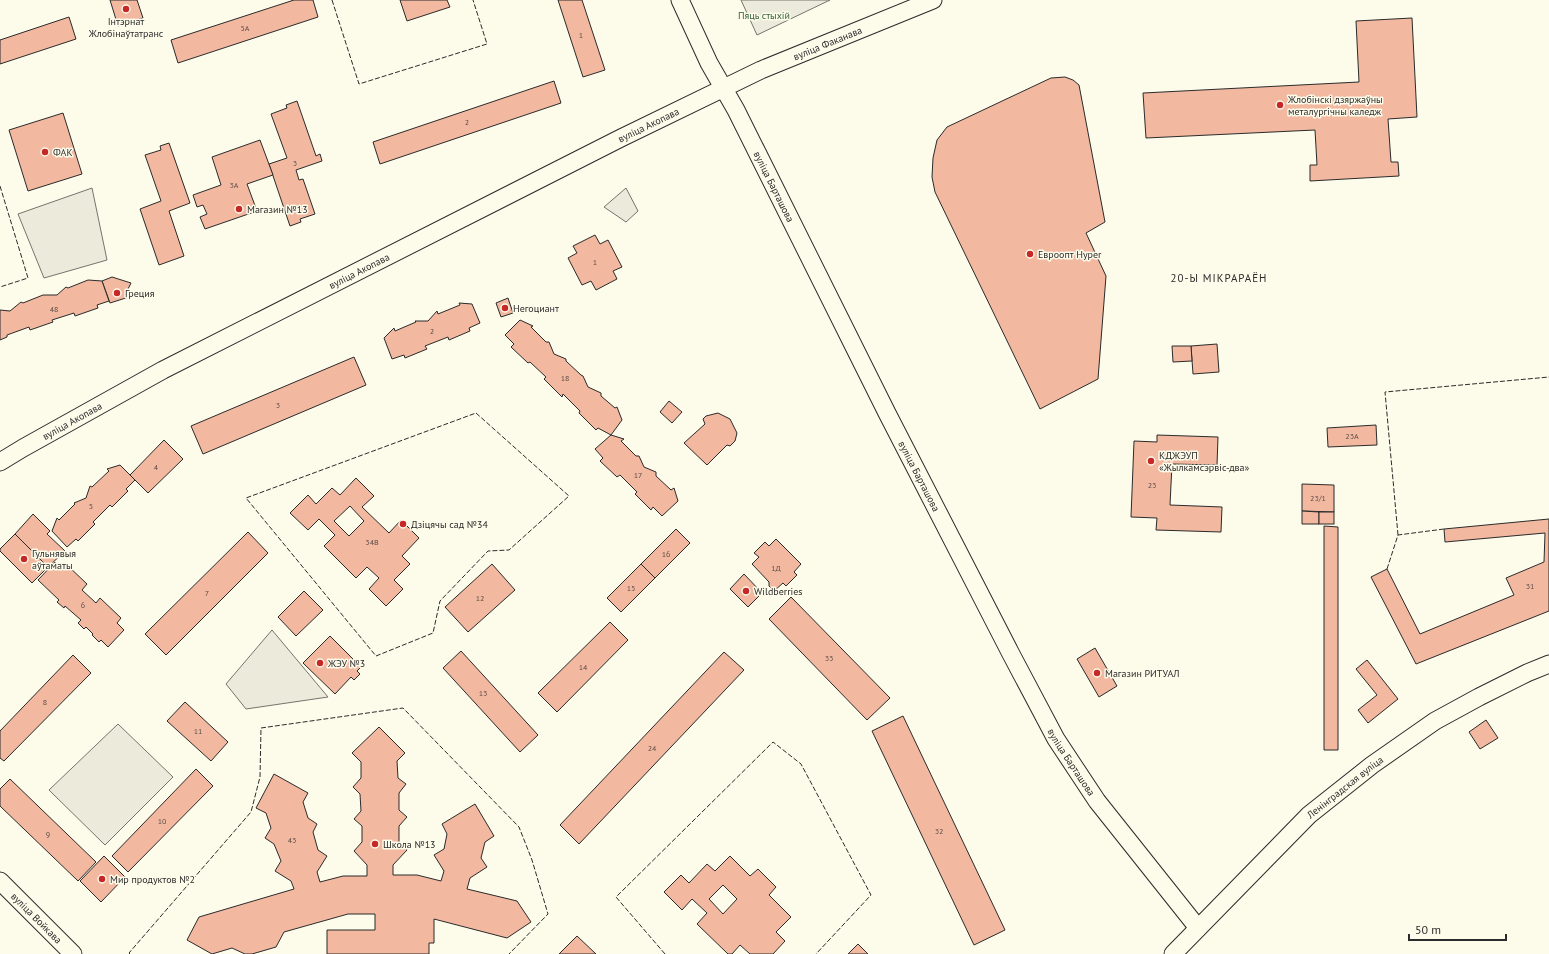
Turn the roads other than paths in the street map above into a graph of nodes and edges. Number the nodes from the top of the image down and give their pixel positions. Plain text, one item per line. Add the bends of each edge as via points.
1 (680, 0) edge
2 (933, 0) edge
3 (724, 89) junction
4 (0, 462) edge
5 (1549, 664) edge
6 (0, 881) edge
7 (1198, 928) junction
8 (73, 954) edge
9 (1173, 954) edge

1 - 3 main road, вуліца Барташова
2 - 3 main road, вуліца Факанава via 761,70
3 - 4 main road, вуліца Акопава via 621,138 163,370
3 - 7 main road, вуліца Барташова via 1010,654 1056,739 1097,801
5 - 7 main road, Ленінградская вуліца via 1435,721 1372,765 1309,815
6 - 8 main road, вуліца Войкава
7 - 9 main road, Ленінградская вуліца

